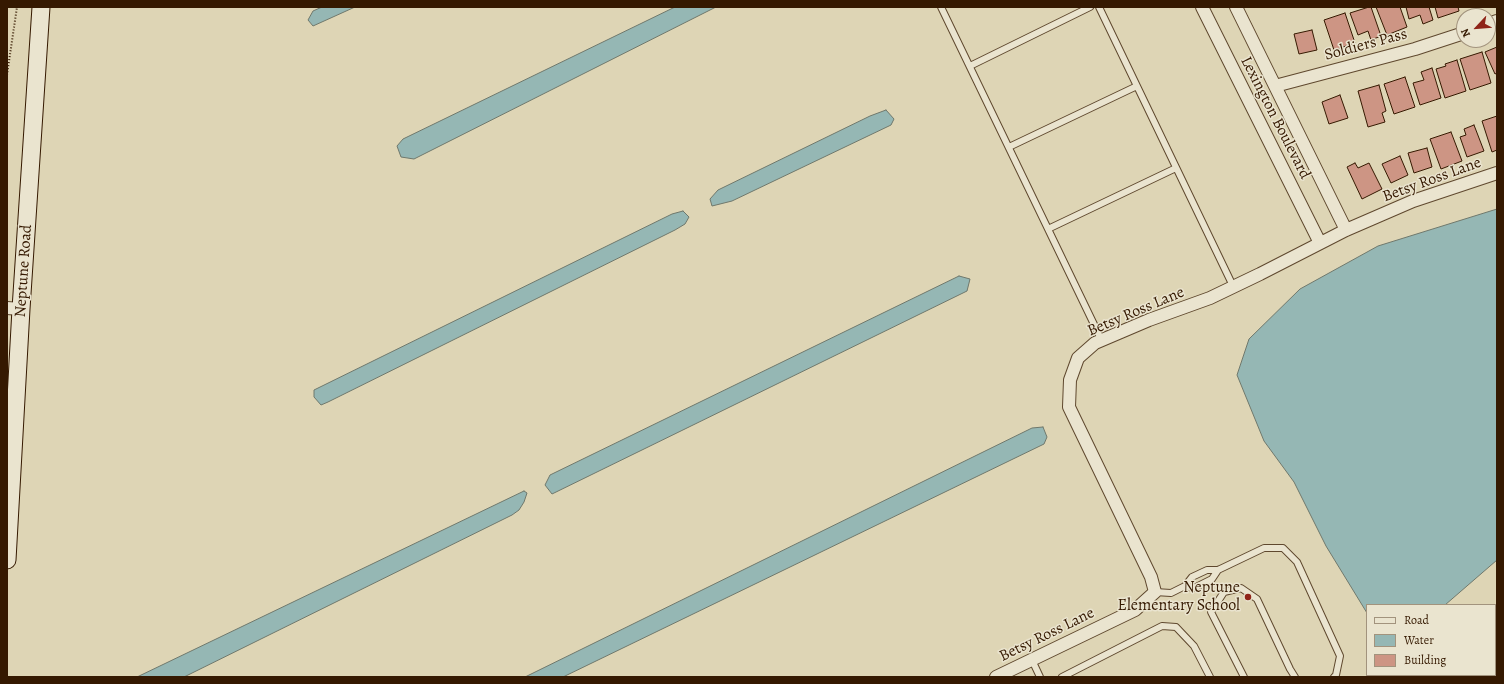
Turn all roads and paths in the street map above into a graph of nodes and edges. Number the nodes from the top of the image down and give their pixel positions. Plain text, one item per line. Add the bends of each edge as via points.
1 (17, 7) edge
2 (41, 7) edge
3 (941, 7) edge
4 (1090, 7) edge
5 (1099, 7) edge
6 (1202, 7) edge
7 (1236, 7) edge
8 (1456, 36) edge
9 (970, 66) junction
10 (7, 75) edge
11 (1137, 86) junction
12 (1275, 86) junction
13 (1009, 148) junction
14 (1176, 168) junction
15 (1497, 173) edge
16 (1048, 228) junction
17 (1346, 230) junction
18 (1320, 243) junction
19 (1233, 286) junction
20 (14, 308) edge
21 (1102, 341) junction
22 (7, 560) edge
23 (1218, 570) junction
24 (1185, 586) junction
25 (1155, 592) junction
26 (1032, 660) junction
27 (996, 677) edge
28 (1040, 677) edge
29 (1062, 677) edge
30 (1210, 677) edge
31 (1244, 677) edge
32 (1295, 677) edge
33 (1334, 677) edge

1 - 10 path
2 - 20 main road, Neptune Road
3 - 9 lane
4 - 9 lane
5 - 11 lane
6 - 18 street, Lexington Boulevard
7 - 12 street, Lexington Boulevard
8 - 12 street, Soldiers Pass via 1416,49
9 - 13 lane
11 - 13 lane
11 - 14 lane
12 - 17 street, Lexington Boulevard
13 - 16 lane
14 - 16 lane
14 - 19 lane
15 - 17 street, Betsy Ross Lane via 1413,201
16 - 21 lane
17 - 18 street, Betsy Ross Lane
18 - 19 street, Betsy Ross Lane
19 - 21 street, Betsy Ross Lane via 1210,298 1149,320
20 - 22 main road, Neptune Road
21 - 25 street, Betsy Ross Lane via 1078,358 1070,380 1069,406 1151,577
23 - 24 lane via 1207,570 1192,578
23 - 24 lane via 1212,579 1194,588
23 - 33 lane via 1264,548 1283,548 1297,562 1340,656
24 - 25 lane via 1171,593
25 - 26 street, Betsy Ross Lane via 1135,610
26 - 27 street, Betsy Ross Lane
26 - 28 lane
29 - 30 lane via 1162,626 1176,627 1194,646
31 - 32 lane via 1211,612 1224,592 1241,588 1257,599

